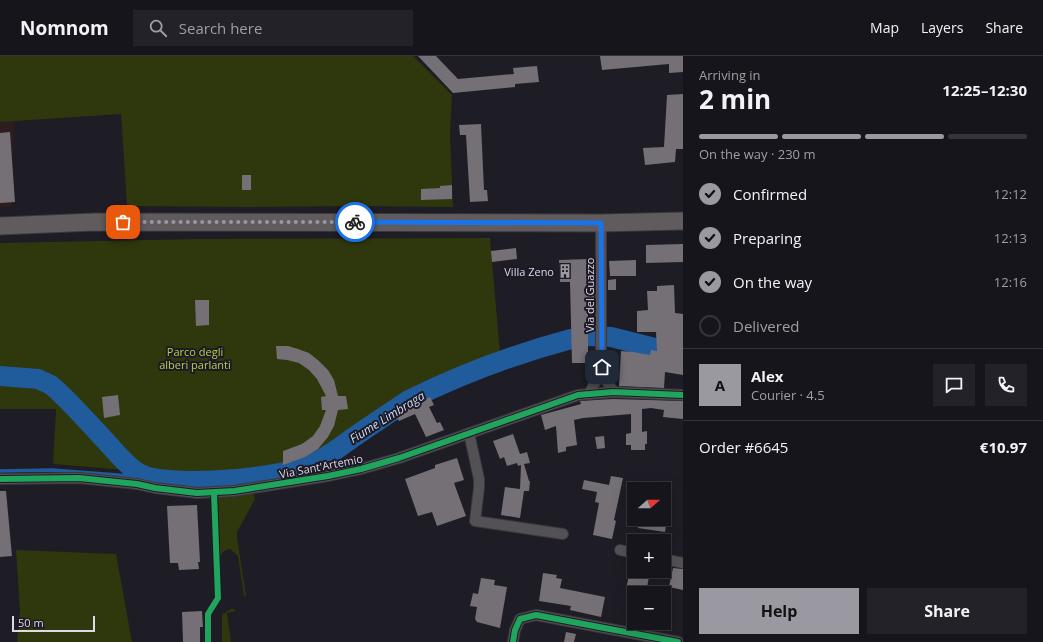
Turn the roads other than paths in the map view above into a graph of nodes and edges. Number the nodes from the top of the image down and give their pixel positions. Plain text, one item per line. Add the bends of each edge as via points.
1 (683, 221) edge
2 (601, 223) junction
3 (0, 226) edge
4 (602, 367) junction
5 (614, 392) junction
6 (589, 394) junction
7 (683, 395) edge
8 (469, 433) junction
9 (0, 479) edge
10 (563, 534) dead end
11 (620, 550) dead end
12 (627, 552) edge
13 (671, 560) edge
14 (683, 563) edge
15 (513, 642) edge
16 (678, 642) edge

1 - 2 main road
2 - 3 main road via 94,222
2 - 4 street, Via del Guazzo
4 - 5 street, Via del Guazzo via 604,376
4 - 6 street, Via del Guazzo
5 - 6 street, Via Sant'Artemio
5 - 7 street, Via Sant'Artemio
6 - 8 street, Via Sant'Artemio via 568,398
8 - 9 street, Via Sant'Artemio via 347,473 234,491 198,493 79,478
8 - 10 street via 479,479 475,521
11 - 12 street
13 - 14 street
15 - 16 street via 520,619 536,615

